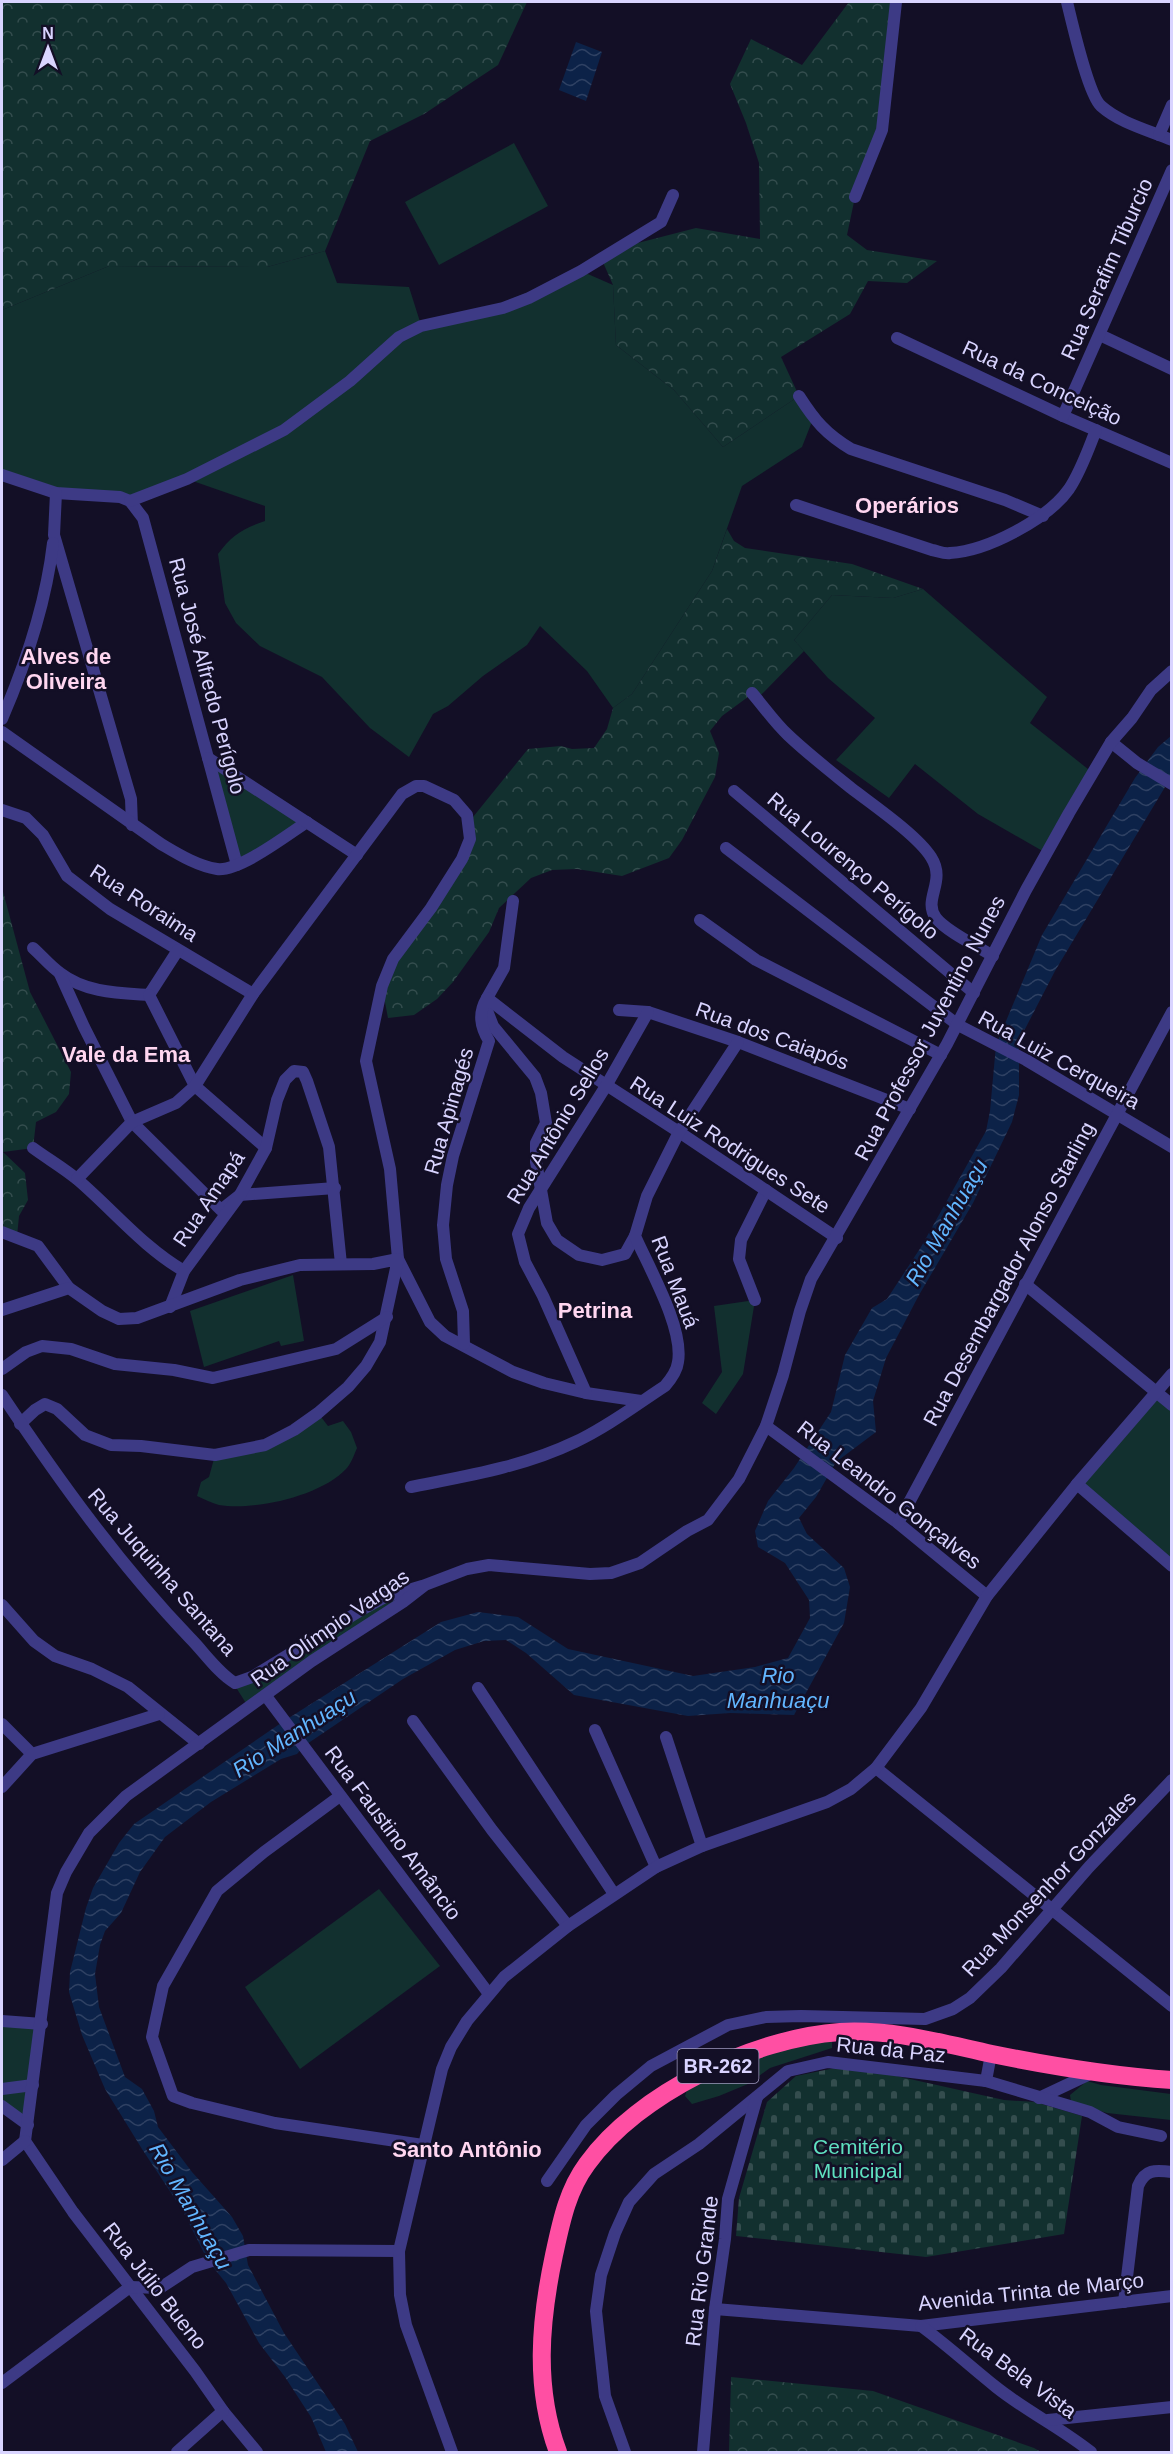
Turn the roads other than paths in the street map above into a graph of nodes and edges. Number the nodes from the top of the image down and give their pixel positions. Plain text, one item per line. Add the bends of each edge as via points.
1 (896, 2) edge
2 (1067, 2) edge
3 (1172, 105) edge
4 (1159, 135) junction
5 (1172, 140) edge
6 (1172, 170) edge
7 (673, 195) dead end
8 (855, 197) dead end
9 (1100, 335) junction
10 (897, 338) dead end
11 (1172, 369) edge
12 (799, 396) dead end
13 (1063, 416) junction
14 (1095, 430) junction
15 (1172, 463) edge
16 (2, 475) edge
17 (56, 493) junction
18 (130, 501) junction
19 (796, 505) dead end
20 (1044, 516) junction
21 (54, 535) junction
22 (1172, 671) edge
23 (752, 693) dead end
24 (2, 719) edge
25 (2, 732) edge
26 (1112, 742) junction
27 (208, 758) junction
28 (1172, 784) edge
29 (734, 791) dead end
30 (2, 810) edge
31 (307, 822) junction
32 (132, 825) junction
33 (726, 848) dead end
34 (357, 855) junction
35 (237, 865) junction
36 (513, 901) dead end
37 (700, 920) dead end
38 (33, 948) dead end
39 (178, 950) junction
40 (993, 956) junction
41 (60, 974) junction
42 (974, 993) junction
43 (253, 994) junction
44 (149, 995) junction
45 (487, 998) junction
46 (619, 1010) dead end
47 (648, 1012) junction
48 (1172, 1012) edge
49 (958, 1025) junction
50 (738, 1042) junction
51 (942, 1055) junction
52 (195, 1086) junction
53 (606, 1086) junction
54 (910, 1109) junction
55 (1118, 1114) junction
56 (132, 1122) junction
57 (679, 1132) junction
58 (1172, 1147) edge
59 (266, 1148) junction
60 (33, 1149) dead end
61 (77, 1179) junction
62 (335, 1188) junction
63 (541, 1190) junction
64 (766, 1190) junction
65 (240, 1195) junction
66 (2, 1232) edge
67 (635, 1236) junction
68 (837, 1238) junction
69 (398, 1259) junction
70 (341, 1264) junction
71 (184, 1271) junction
72 (1025, 1284) junction
73 (69, 1288) junction
74 (755, 1300) dead end
75 (170, 1307) junction
76 (2, 1310) edge
77 (387, 1317) junction
78 (464, 1344) junction
79 (2, 1369) edge
80 (1172, 1374) edge
81 (1157, 1392) junction
82 (586, 1393) junction
83 (2, 1395) edge
84 (641, 1401) junction
85 (1172, 1405) edge
86 (21, 1424) junction
87 (766, 1426) junction
88 (1077, 1484) junction
89 (411, 1487) dead end
90 (898, 1523) junction
91 (1172, 1566) edge
92 (425, 1585) junction
93 (987, 1596) junction
94 (2, 1605) edge
95 (478, 1688) dead end
96 (266, 1695) junction
97 (159, 1714) junction
98 (413, 1721) dead end
99 (2, 1724) edge
100 (595, 1730) dead end
101 (666, 1737) dead end
102 (199, 1744) junction
103 (32, 1754) junction
104 (876, 1768) junction
105 (1172, 1780) edge
106 (2, 1787) edge
107 (340, 1796) junction
108 (702, 1846) junction
109 (656, 1867) junction
110 (614, 1894) junction
111 (1050, 1911) junction
112 (568, 1926) junction
113 (489, 1994) junction
114 (1172, 2006) edge
115 (2, 2021) edge
116 (42, 2024) junction
117 (847, 2024) junction
118 (992, 2054) junction
119 (1093, 2072) junction
120 (986, 2080) junction
121 (1172, 2080) edge
122 (33, 2085) junction
123 (2, 2089) edge
124 (758, 2097) junction
125 (1040, 2098) junction
126 (2, 2106) edge
127 (28, 2125) junction
128 (1161, 2136) dead end
129 (25, 2141) junction
130 (423, 2145) junction
131 (2, 2160) edge
132 (1172, 2172) edge
133 (547, 2181) dead end
134 (399, 2251) junction
135 (130, 2287) junction
136 (1172, 2296) edge
137 (1124, 2302) junction
138 (714, 2309) junction
139 (921, 2326) junction
140 (2, 2382) edge
141 (1172, 2407) edge
142 (223, 2411) junction
143 (1048, 2420) junction
144 (177, 2452) edge
145 (257, 2452) edge
146 (452, 2452) edge
147 (558, 2452) edge
148 (625, 2452) edge
149 (703, 2452) edge
150 (1091, 2452) edge

1 - 8 street via 882,130
2 - 4 street via 1090,86 1099,104
3 - 4 street
4 - 5 street
6 - 9 street, Rua Serafim Tiburcio
7 - 18 street via 661,222 581,271 504,308 421,326 399,337 350,381 284,430 187,479
9 - 11 street
9 - 13 street, Rua Serafim Tiburcio
10 - 13 street, Rua da Conceição
12 - 20 street via 830,437 851,450
13 - 14 street, Rua da Conceição
14 - 15 street, Rua da Conceição
14 - 20 street via 1074,481
16 - 17 street
17 - 18 street
17 - 21 street
18 - 27 street, Rua José Alfredo Perígolo via 143,518 151,544
19 - 20 street via 948,554 983,545
21 - 24 street via 44,601
21 - 32 street via 131,799
22 - 26 street, Rua Professor Juventino Nunes via 1151,690
23 - 40 street via 786,734 930,855 938,878 932,897 936,917
25 - 32 street
26 - 28 street
26 - 40 street, Rua Professor Juventino Nunes via 1026,890
27 - 31 street
27 - 35 street, Rua José Alfredo Perígolo
29 - 42 street, Rua Lourenço Perígolo
30 - 39 street, Rua Roraima via 26,818 43,835 67,876 110,909
31 - 34 street
31 - 35 street
32 - 35 street via 188,860 218,870
33 - 49 street, Rua Luiz Cerqueira
34 - 43 street
34 - 69 street via 402,794 416,786 435,789 454,800 469,822 470,839 462,859 393,960 382,986 366,1061 390,1169
36 - 45 street, Rua Apinagés via 504,968
37 - 51 street via 756,960
38 - 41 street
39 - 43 street, Rua Roraima
39 - 44 street
40 - 42 street, Rua Professor Juventino Nunes
41 - 44 street via 86,987
41 - 56 street
42 - 49 street, Rua Professor Juventino Nunes
43 - 52 street
44 - 52 street
45 - 53 street, Rua Luiz Rodrigues Sete
45 - 63 street via 486,1008 493,1026 535,1077 541,1093 546,1123 536,1143
45 - 78 street, Rua Apinagés via 480,1009 482,1029 489,1041 453,1156 443,1225 446,1259 463,1311
46 - 47 street, Rua dos Caiapós
47 - 50 street, Rua dos Caiapós
47 - 53 street, Rua Antônio Sellos
48 - 55 street, Rua Desembargador Alonso Starling
49 - 51 street, Rua Professor Juventino Nunes
49 - 55 street, Rua Luiz Cerqueira
50 - 54 street, Rua dos Caiapós
50 - 57 street, Rua Mauá
51 - 54 street, Rua Professor Juventino Nunes
52 - 56 street via 176,1103
52 - 59 street
53 - 57 street, Rua Luiz Rodrigues Sete
53 - 63 street, Rua Antônio Sellos
54 - 68 street, Rua Professor Juventino Nunes
55 - 58 street, Rua Luiz Cerqueira
55 - 72 street, Rua Desembargador Alonso Starling
56 - 61 street
56 - 65 street via 221,1210
57 - 64 street, Rua Luiz Rodrigues Sete
57 - 67 street, Rua Mauá via 647,1196
59 - 62 street, Rua Amapá via 285,1080 294,1071 303,1072 329,1147
59 - 65 street, Rua Amapá
60 - 61 street
61 - 71 street via 136,1236
62 - 65 street
62 - 70 street, Rua Amapá
63 - 67 street via 547,1223 557,1240 579,1255 602,1260 625,1254
63 - 82 street, Rua Antônio Sellos via 518,1234 525,1262
64 - 68 street, Rua Luiz Rodrigues Sete
64 - 74 street via 741,1240 739,1259
65 - 71 street, Rua Amapá
66 - 73 street via 38,1246
67 - 84 street, Rua Mauá via 676,1329 679,1351 673,1377
68 - 87 street, Rua Professor Juventino Nunes via 806,1292
69 - 70 street
69 - 77 street
69 - 78 street via 430,1322 445,1336
70 - 75 street via 300,1265 272,1271
71 - 75 street, Rua Amapá
72 - 81 street
72 - 90 street, Rua Desembargador Alonso Starling
73 - 75 street via 119,1319 138,1318
73 - 76 street
77 - 79 street via 336,1349 213,1378 115,1364 71,1349 42,1346
77 - 86 street via 380,1342 348,1387 294,1430 265,1445 215,1455 111,1445 85,1435 57,1409 45,1404
78 - 82 street via 513,1372
80 - 81 street
81 - 85 street
81 - 88 street
82 - 84 street
83 - 86 street, Rua Juquinha Santana
84 - 89 street, Rua Mauá via 601,1428 555,1451 487,1472
86 - 92 street, Rua Juquinha Santana via 114,1550 167,1614 235,1683 252,1677 385,1597
87 - 90 street, Rua Leandro Gonçalves
87 - 92 street, Rua Olímpio Vargas via 739,1479 708,1520 640,1563 611,1573 590,1574 489,1565
88 - 91 street
88 - 93 street
90 - 93 street, Rua Leandro Gonçalves
92 - 96 street, Rua Olímpio Vargas
93 - 104 street via 921,1708
94 - 97 street via 34,1641 55,1656 128,1687
95 - 110 street
96 - 102 street, Rua Olímpio Vargas
96 - 107 street, Rua Faustino Amâncio
97 - 102 street
97 - 103 street
98 - 112 street
99 - 103 street
100 - 109 street
101 - 108 street
102 - 116 street, Rua Olímpio Vargas via 136,1787 111,1810 89,1833 66,1872 53,1916
103 - 106 street
104 - 108 street via 851,1789 827,1802
104 - 111 street
105 - 111 street, Rua Monsenhor Gonzales
107 - 113 street, Rua Faustino Amâncio
107 - 130 street via 217,1891 163,1986 152,2037 173,2096 275,2123
108 - 109 street
109 - 110 street
110 - 112 street
111 - 114 street
111 - 117 street, Rua Monsenhor Gonzales via 1001,1968 970,1998 952,2009 925,2019
112 - 113 street via 504,1977
113 - 130 street via 451,2047
115 - 116 street
116 - 122 street, Rua Olímpio Vargas
117 - 118 highway, BR-262
117 - 133 street, Rua Monsenhor Gonzales via 766,2017 728,2025 693,2042 651,2066 616,2095 586,2125
117 - 147 highway, BR-262 via 755,2049 696,2075 624,2123 587,2164 564,2211 545,2295 541,2369 548,2421
118 - 119 highway, BR-262
118 - 120 street
119 - 121 highway, BR-262
119 - 125 street
120 - 124 street, Rua da Paz via 828,2062 788,2071
120 - 125 street, Rua da Paz
122 - 123 street
122 - 127 street, Rua Olímpio Vargas
124 - 138 street, Rua Rio Grande via 728,2199
124 - 148 street, Rua da Paz via 654,2174 629,2202 615,2233 601,2275 596,2311 605,2396
125 - 128 street, Rua da Paz via 1090,2112 1118,2127
126 - 127 street
127 - 129 street, Rua Olímpio Vargas
129 - 131 street
129 - 135 street, Rua Júlio Bueno
130 - 134 street
132 - 137 street via 1148,2172 1138,2186
134 - 135 street via 249,2250 192,2267 160,2288
134 - 146 street via 400,2295 406,2325
135 - 140 street
135 - 142 street, Rua Júlio Bueno
136 - 137 street, Avenida Trinta de Março
137 - 139 street, Avenida Trinta de Março
138 - 139 street, Avenida Trinta de Março
138 - 149 street, Rua Rio Grande
139 - 143 street, Rua Bela Vista via 997,2388
141 - 143 street
142 - 144 street
142 - 145 street, Rua Júlio Bueno
143 - 150 street, Rua Bela Vista

